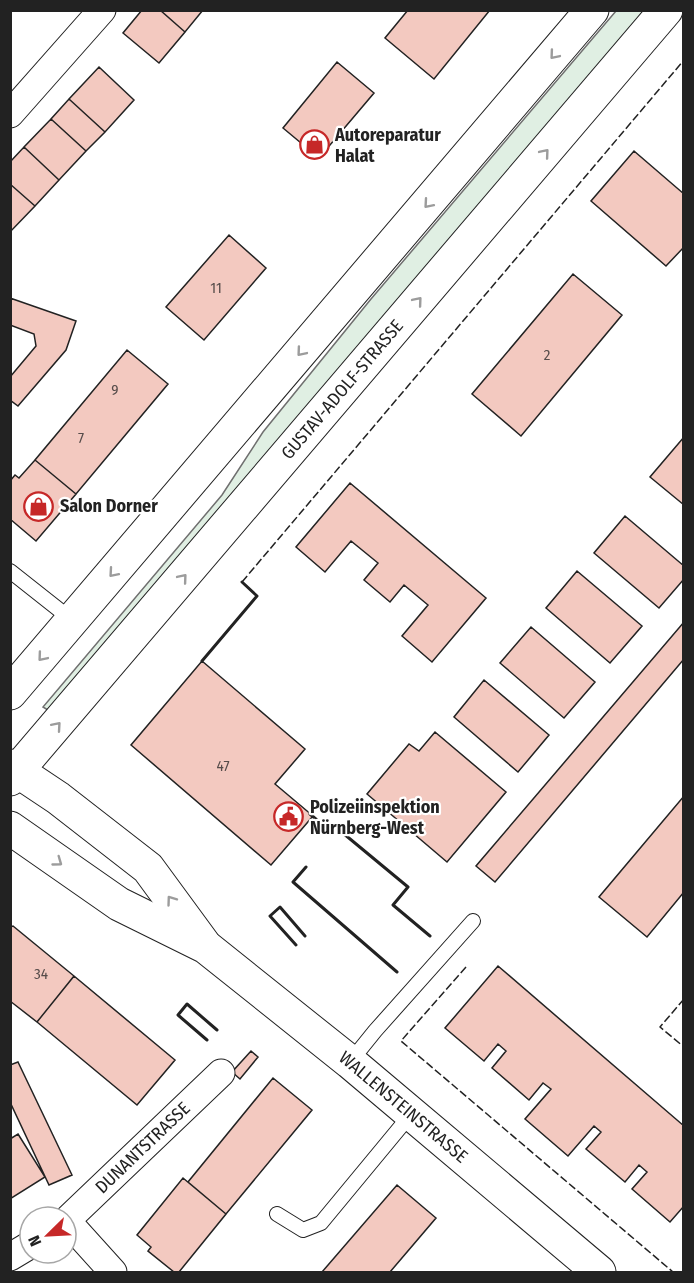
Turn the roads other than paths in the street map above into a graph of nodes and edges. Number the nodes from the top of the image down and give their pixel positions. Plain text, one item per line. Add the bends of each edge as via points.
1 (102, 10) edge
2 (592, 10) edge
3 (666, 10) edge
4 (10, 114) edge
5 (10, 571) edge
6 (72, 620) junction
7 (10, 693) edge
8 (13, 772) edge
9 (10, 828) edge
10 (473, 921) dead end
11 (206, 947) junction
12 (350, 1062) junction
13 (221, 1072) dead end
14 (412, 1113) junction
15 (78, 1210) edge
16 (277, 1214) dead end
17 (78, 1233) edge
18 (113, 1272) edge
19 (599, 1272) edge

1 - 4 street
2 -> 6 main road
8 -> 3 main road, GUSTAV-ADOLF-STRASSE
5 - 6 lane
6 -> 7 main road
11 -> 8 main road, WALLENSTEINSTRASSE via 148,868
9 -> 11 main road, WALLENSTEINSTRASSE via 119,904
10 - 12 lane
11 - 12 main road, WALLENSTEINSTRASSE
12 - 14 main road, WALLENSTEINSTRASSE
13 - 15 street, DUNANTSTRASSE
14 - 16 lane via 321,1223 303,1230
14 - 19 main road, WALLENSTEINSTRASSE
17 - 18 street

